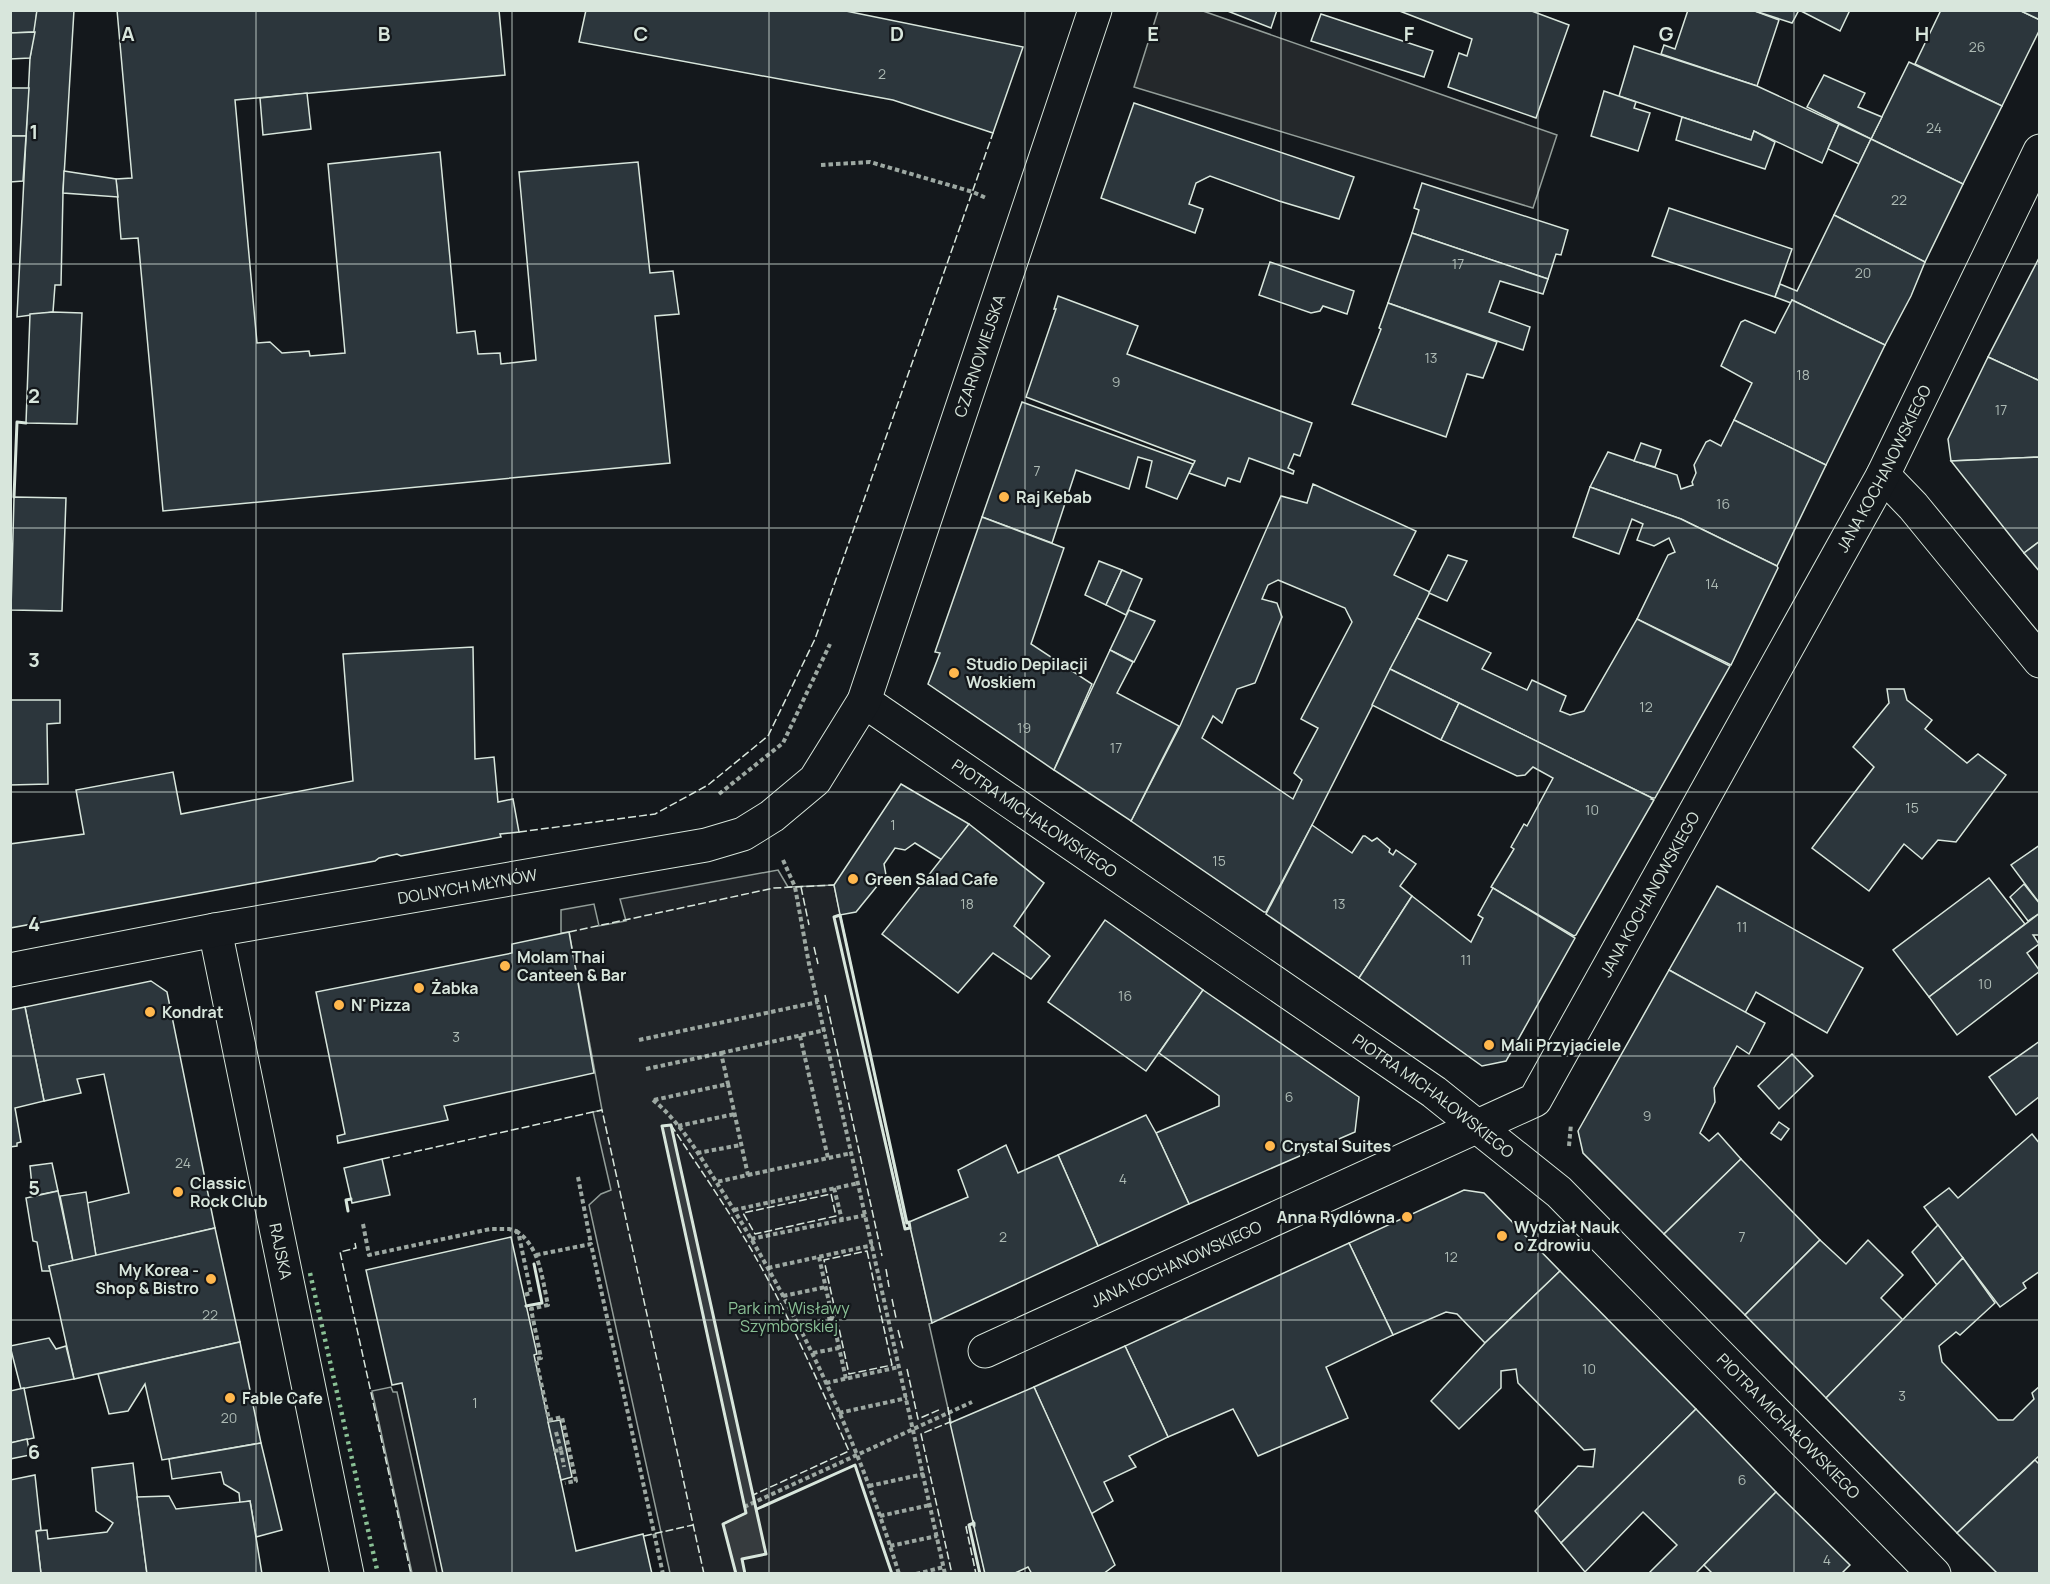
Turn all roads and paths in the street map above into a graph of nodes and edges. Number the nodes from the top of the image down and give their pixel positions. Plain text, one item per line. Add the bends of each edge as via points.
1 (1095, 10) edge
2 (2040, 151) edge
3 (822, 165) dead end
4 (986, 198) dead end
5 (1883, 475) junction
6 (830, 644) dead end
7 (2040, 660) edge
8 (864, 701) junction
9 (711, 797) dead end
10 (783, 860) dead end
11 (215, 930) junction
12 (10, 970) edge
13 (818, 1002) junction
14 (825, 1030) junction
15 (800, 1036) junction
16 (639, 1040) dead end
17 (721, 1053) junction
18 (646, 1070) dead end
19 (728, 1084) junction
20 (735, 1114) junction
21 (678, 1126) junction
22 (1478, 1126) junction
23 (741, 1145) junction
24 (852, 1153) junction
25 (697, 1154) junction
26 (828, 1158) junction
27 (748, 1175) junction
28 (578, 1177) dead end
29 (716, 1182) junction
30 (859, 1183) junction
31 (834, 1188) junction
32 (734, 1210) junction
33 (866, 1215) junction
34 (842, 1220) junction
35 (363, 1224) dead end
36 (516, 1231) junction
37 (751, 1239) junction
38 (591, 1244) junction
39 (873, 1245) junction
40 (536, 1255) junction
41 (819, 1257) junction
42 (768, 1268) junction
43 (826, 1287) junction
44 (524, 1295) dead end
45 (783, 1296) junction
46 (833, 1318) junction
47 (798, 1325) junction
48 (839, 1348) junction
49 (985, 1351) dead end
50 (813, 1353) junction
51 (899, 1367) junction
52 (846, 1379) junction
53 (826, 1383) junction
54 (907, 1398) junction
55 (972, 1402) dead end
56 (838, 1413) junction
57 (914, 1430) junction
58 (556, 1432) dead end
59 (561, 1450) junction
60 (554, 1451) dead end
61 (857, 1456) junction
62 (564, 1467) dead end
63 (924, 1474) junction
64 (565, 1483) dead end
65 (868, 1486) junction
66 (930, 1505) junction
67 (744, 1507) dead end
68 (880, 1516) junction
69 (937, 1536) junction
70 (890, 1546) junction
71 (944, 1567) junction
72 (347, 1574) edge
73 (663, 1574) edge
74 (899, 1574) edge
75 (916, 1574) edge
76 (945, 1574) edge
77 (1934, 1574) edge

1 - 8 street, CZARNOWIEJSKA
2 - 5 street, JANA KOCHANOWSKIEGO
3 - 4 path via 870,162
5 - 7 street
5 - 22 street, JANA KOCHANOWSKIEGO via 1535,1100
6 - 9 path via 783,743
8 - 11 street, DOLNYCH MŁYNÓW via 815,780 743,834 706,845
8 - 22 street, PIOTRA MICHAŁOWSKIEGO
10 - 13 path via 795,887
11 - 12 street, DOLNYCH MŁYNÓW
11 - 72 street, RAJSKA
13 - 14 path
13 - 16 path
14 - 15 path
14 - 24 path
15 - 17 path
15 - 26 path
17 - 18 path
17 - 19 path
19 - 20 path
19 - 21 path via 653,1100
20 - 21 path
20 - 23 path
21 - 25 path
22 - 49 street, JANA KOCHANOWSKIEGO
22 - 77 street, PIOTRA MICHAŁOWSKIEGO via 1559,1192
23 - 25 path
23 - 27 path
24 - 26 path
24 - 30 path
25 - 29 path
26 - 27 path
27 - 29 path
28 - 38 path
29 - 32 path
30 - 31 path
30 - 33 path
31 - 32 path
31 - 34 path
32 - 37 path
33 - 34 path
33 - 39 path
34 - 37 path
35 - 36 path via 369,1255 490,1229
36 - 40 path
36 - 44 path via 531,1293
37 - 42 path
38 - 40 path
38 - 73 path
39 - 41 path
39 - 51 path
40 - 64 path via 548,1305 531,1309 541,1358 536,1359 549,1420 562,1418 576,1481
41 - 42 path
41 - 43 path
42 - 45 path
43 - 45 path
43 - 46 path
45 - 47 path
46 - 47 path
46 - 48 path
47 - 50 path
48 - 50 path
48 - 52 path
50 - 53 path
51 - 52 path
51 - 54 path
52 - 53 path
53 - 56 path
54 - 56 path
54 - 57 path
55 - 57 path
56 - 61 path
57 - 61 path
57 - 63 path
58 - 59 path
59 - 60 path
59 - 62 path
61 - 65 path
61 - 67 path
63 - 65 path
63 - 66 path
65 - 68 path
66 - 68 path
66 - 69 path
68 - 70 path
69 - 70 path
69 - 71 path
70 - 74 path
71 - 75 path
71 - 76 path

